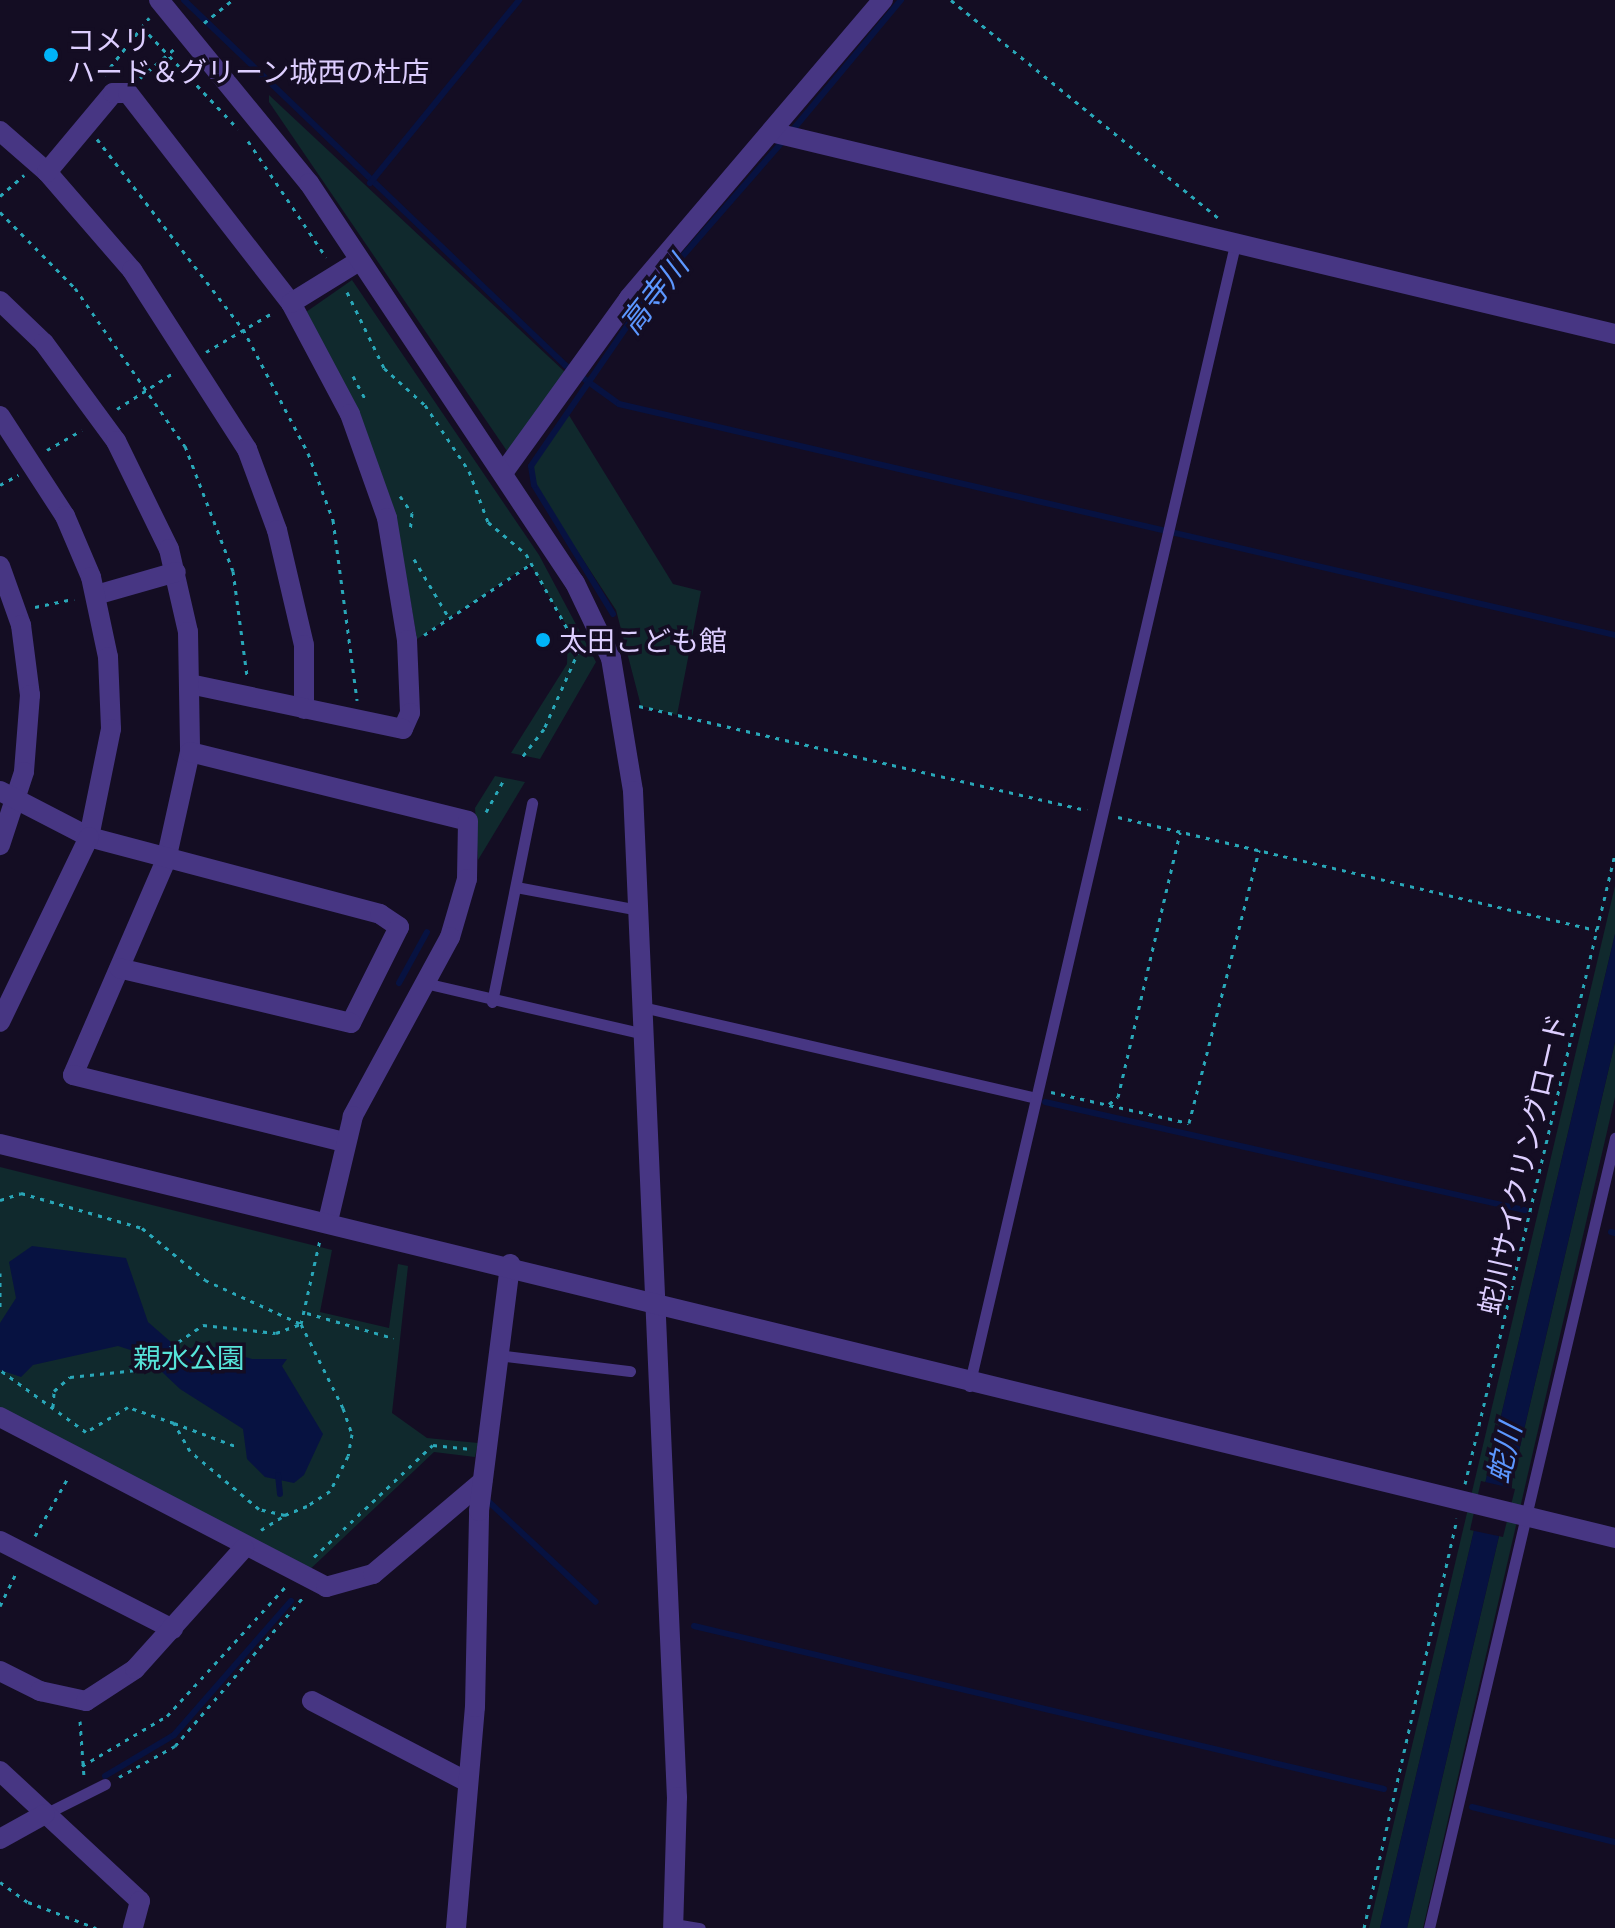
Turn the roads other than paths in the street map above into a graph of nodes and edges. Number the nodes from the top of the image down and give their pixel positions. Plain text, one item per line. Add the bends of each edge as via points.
1 (883, 0) edge
2 (154, 8) edge
3 (0, 131) edge
4 (771, 132) junction
5 (47, 172) junction
6 (1235, 245) junction
7 (359, 261) junction
8 (0, 301) edge
9 (291, 303) junction
10 (1615, 334) edge
11 (0, 416) edge
12 (503, 473) junction
13 (0, 566) edge
14 (176, 572) junction
15 (89, 596) junction
16 (190, 684) junction
17 (304, 709) junction
18 (190, 752) junction
19 (9, 796) edge
20 (532, 803) dead end
21 (89, 837) junction
22 (0, 845) edge
23 (166, 860) junction
24 (516, 887) junction
25 (634, 909) junction
26 (119, 968) junction
27 (429, 984) junction
28 (492, 1002) junction
29 (638, 1006) junction
30 (0, 1022) edge
31 (639, 1033) junction
32 (1037, 1094) junction
33 (1615, 1138) edge
34 (343, 1142) junction
35 (0, 1144) edge
36 (324, 1230) junction
37 (510, 1264) junction
38 (652, 1299) junction
39 (497, 1355) junction
40 (630, 1371) dead end
41 (969, 1386) junction
42 (0, 1417) edge
43 (482, 1482) junction
44 (1524, 1516) junction
45 (1615, 1538) edge
46 (0, 1541) edge
47 (244, 1548) junction
48 (173, 1629) junction
49 (0, 1671) edge
50 (312, 1701) dead end
51 (0, 1771) edge
52 (466, 1781) junction
53 (105, 1784) road end
54 (45, 1814) junction
55 (0, 1839) edge
56 (673, 1926) edge
57 (133, 1928) edge
58 (456, 1928) edge
59 (700, 1928) edge
60 (1429, 1928) edge

1 - 4 street
2 - 7 street via 309,183
3 - 5 street
4 - 6 street
4 - 12 street via 629,298
5 - 9 street via 113,93 128,93
5 - 17 street via 165,315 247,449 277,530 304,645
6 - 10 street
6 - 32 lane
7 - 9 street
7 - 12 street
8 - 14 street via 44,343 103,418 154,510
9 - 17 street via 371,464 396,554 407,640 408,723 394,731
11 - 15 street via 65,516
12 - 25 street via 596,618 611,658 633,791
13 - 19 street via 21,625 30,695
14 - 15 street
14 - 16 street
15 - 21 street via 111,729
16 - 17 street
16 - 18 street
18 - 23 street
18 - 27 street via 468,821 467,879
19 - 21 street
19 - 22 street
20 - 24 lane
21 - 23 street
21 - 30 street
23 - 26 street
23 - 26 street via 380,914 395,920 398,937 351,1023
24 - 25 lane
24 - 28 lane
25 - 29 street
26 - 34 street via 71,1066 77,1081
27 - 28 lane
27 - 34 street
28 - 31 lane
29 - 31 street
29 - 32 lane
31 - 38 street
32 - 41 lane
33 - 44 lane
34 - 36 street
35 - 36 street via 78,1169
36 - 37 street
37 - 38 street
37 - 39 street
38 - 41 street
38 - 56 street via 677,1797
39 - 40 lane
39 - 43 street
41 - 44 street
42 - 47 street
43 - 47 street via 373,1574 308,1577
43 - 52 street
44 - 45 street
44 - 60 lane
46 - 48 street
47 - 48 street
48 - 49 street via 135,1669 80,1701
50 - 52 street
51 - 54 street
52 - 58 street
53 - 54 lane
54 - 55 street
54 - 57 street via 140,1901
56 - 59 lane

